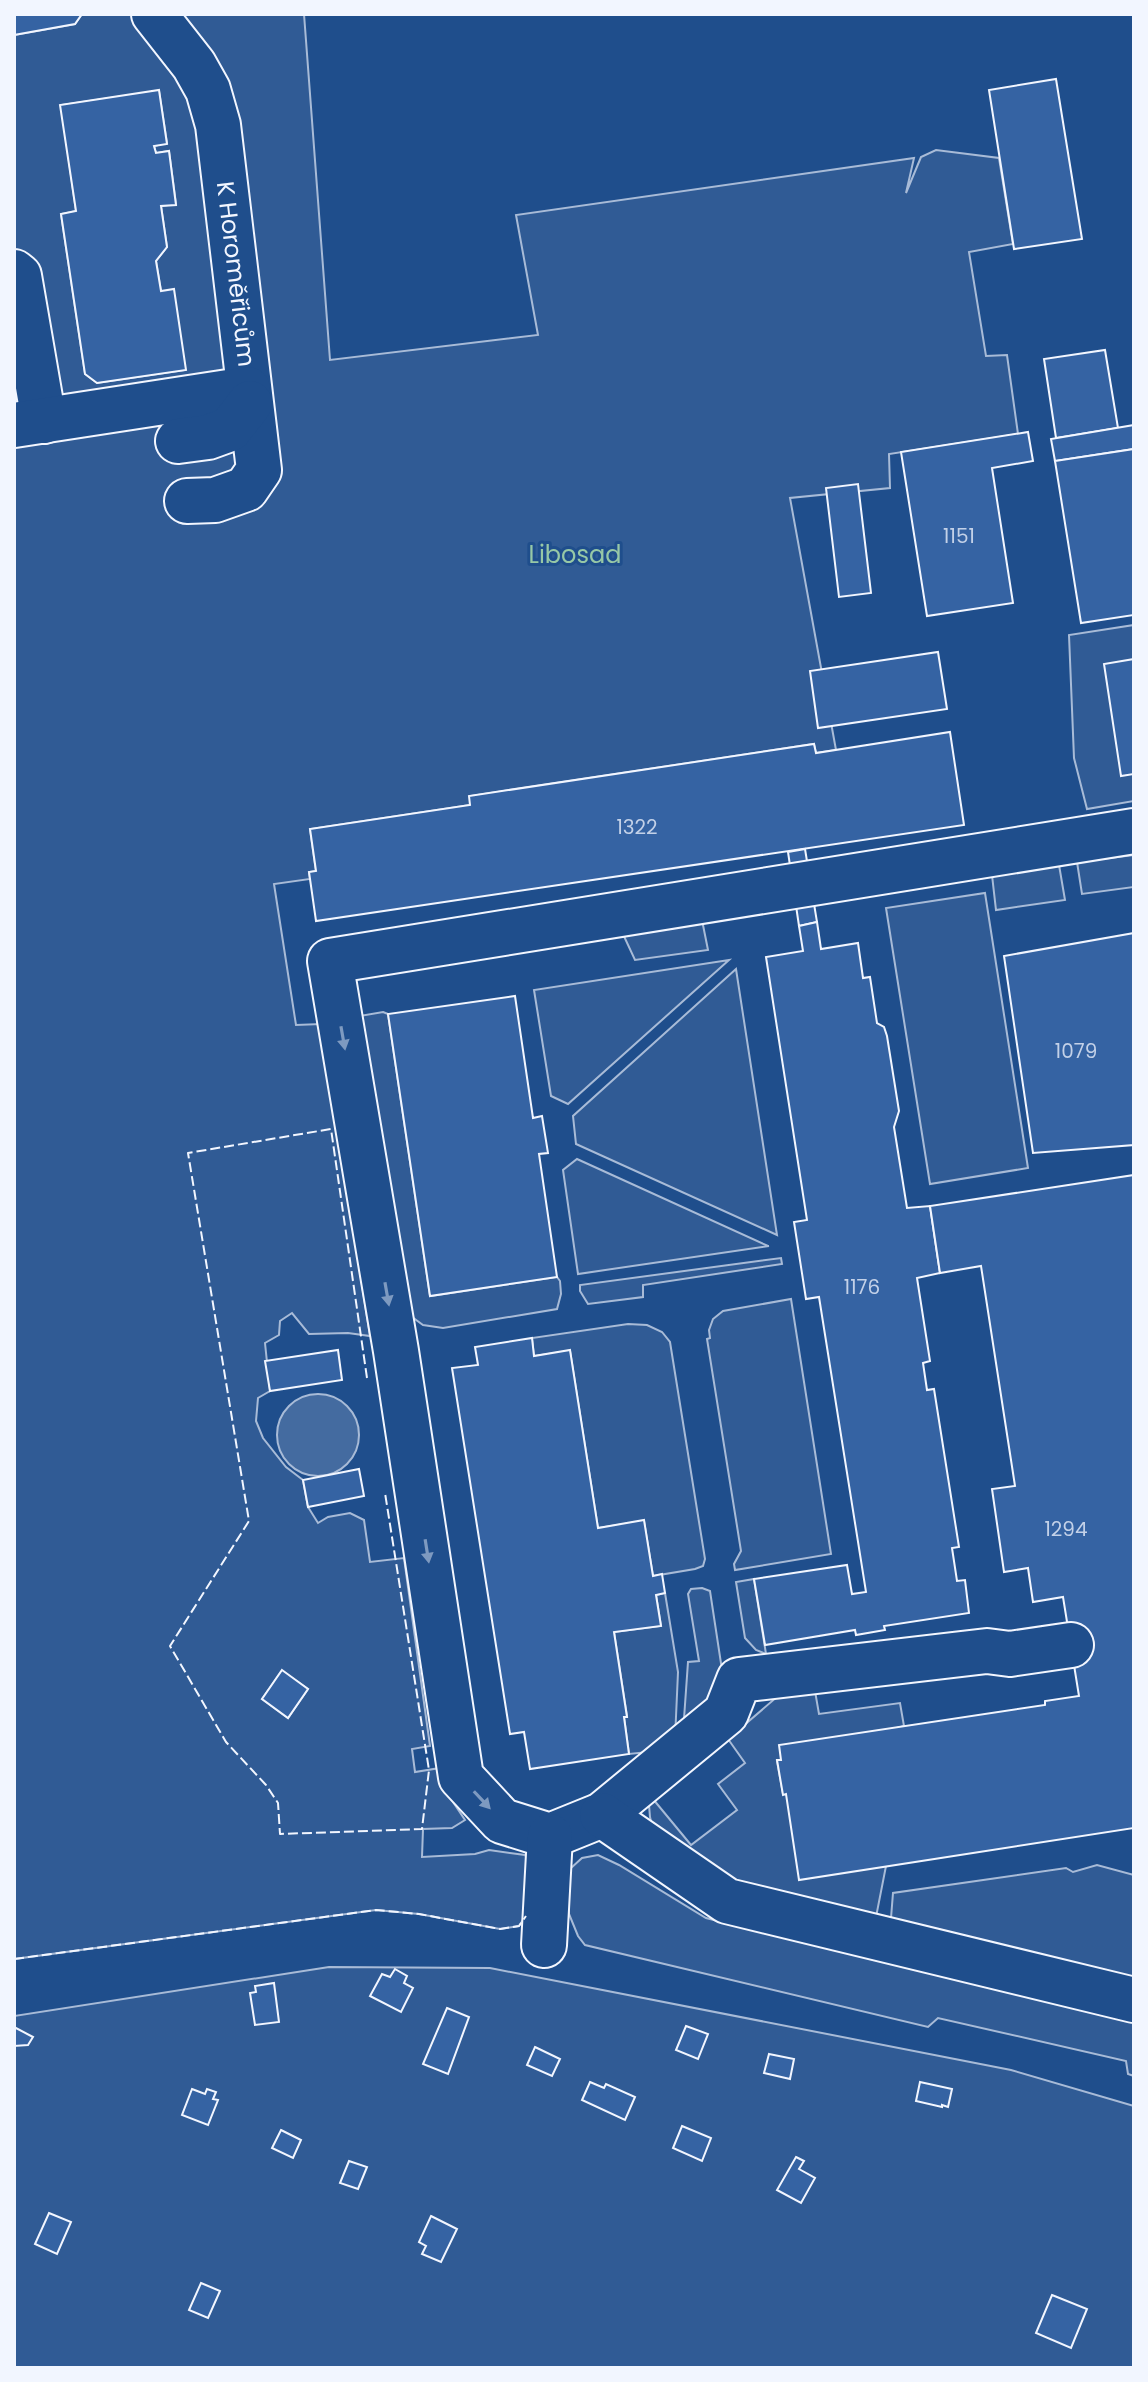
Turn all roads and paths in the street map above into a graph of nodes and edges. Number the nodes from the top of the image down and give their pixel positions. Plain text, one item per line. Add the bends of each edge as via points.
1 (154, 14) edge
2 (14, 272) edge
3 (249, 396) junction
4 (29, 423) edge
5 (178, 441) dead end
6 (187, 501) dead end
7 (1134, 831) edge
8 (1071, 1645) dead end
9 (602, 1815) junction
10 (550, 1836) junction
11 (544, 1945) dead end
12 (1134, 2000) edge

1 - 3 street, K Horoměřicům via 194,65 218,125
2 - 4 street via 19,276
3 - 4 street
3 - 5 street via 230,429
3 - 6 street, K Horoměřicům via 259,470 246,489 215,500
7 -> 10 street via 330,961 461,1777 502,1821
8 - 9 street via 739,1680 726,1713
9 - 10 street
9 - 12 street via 727,1901
10 - 11 street

